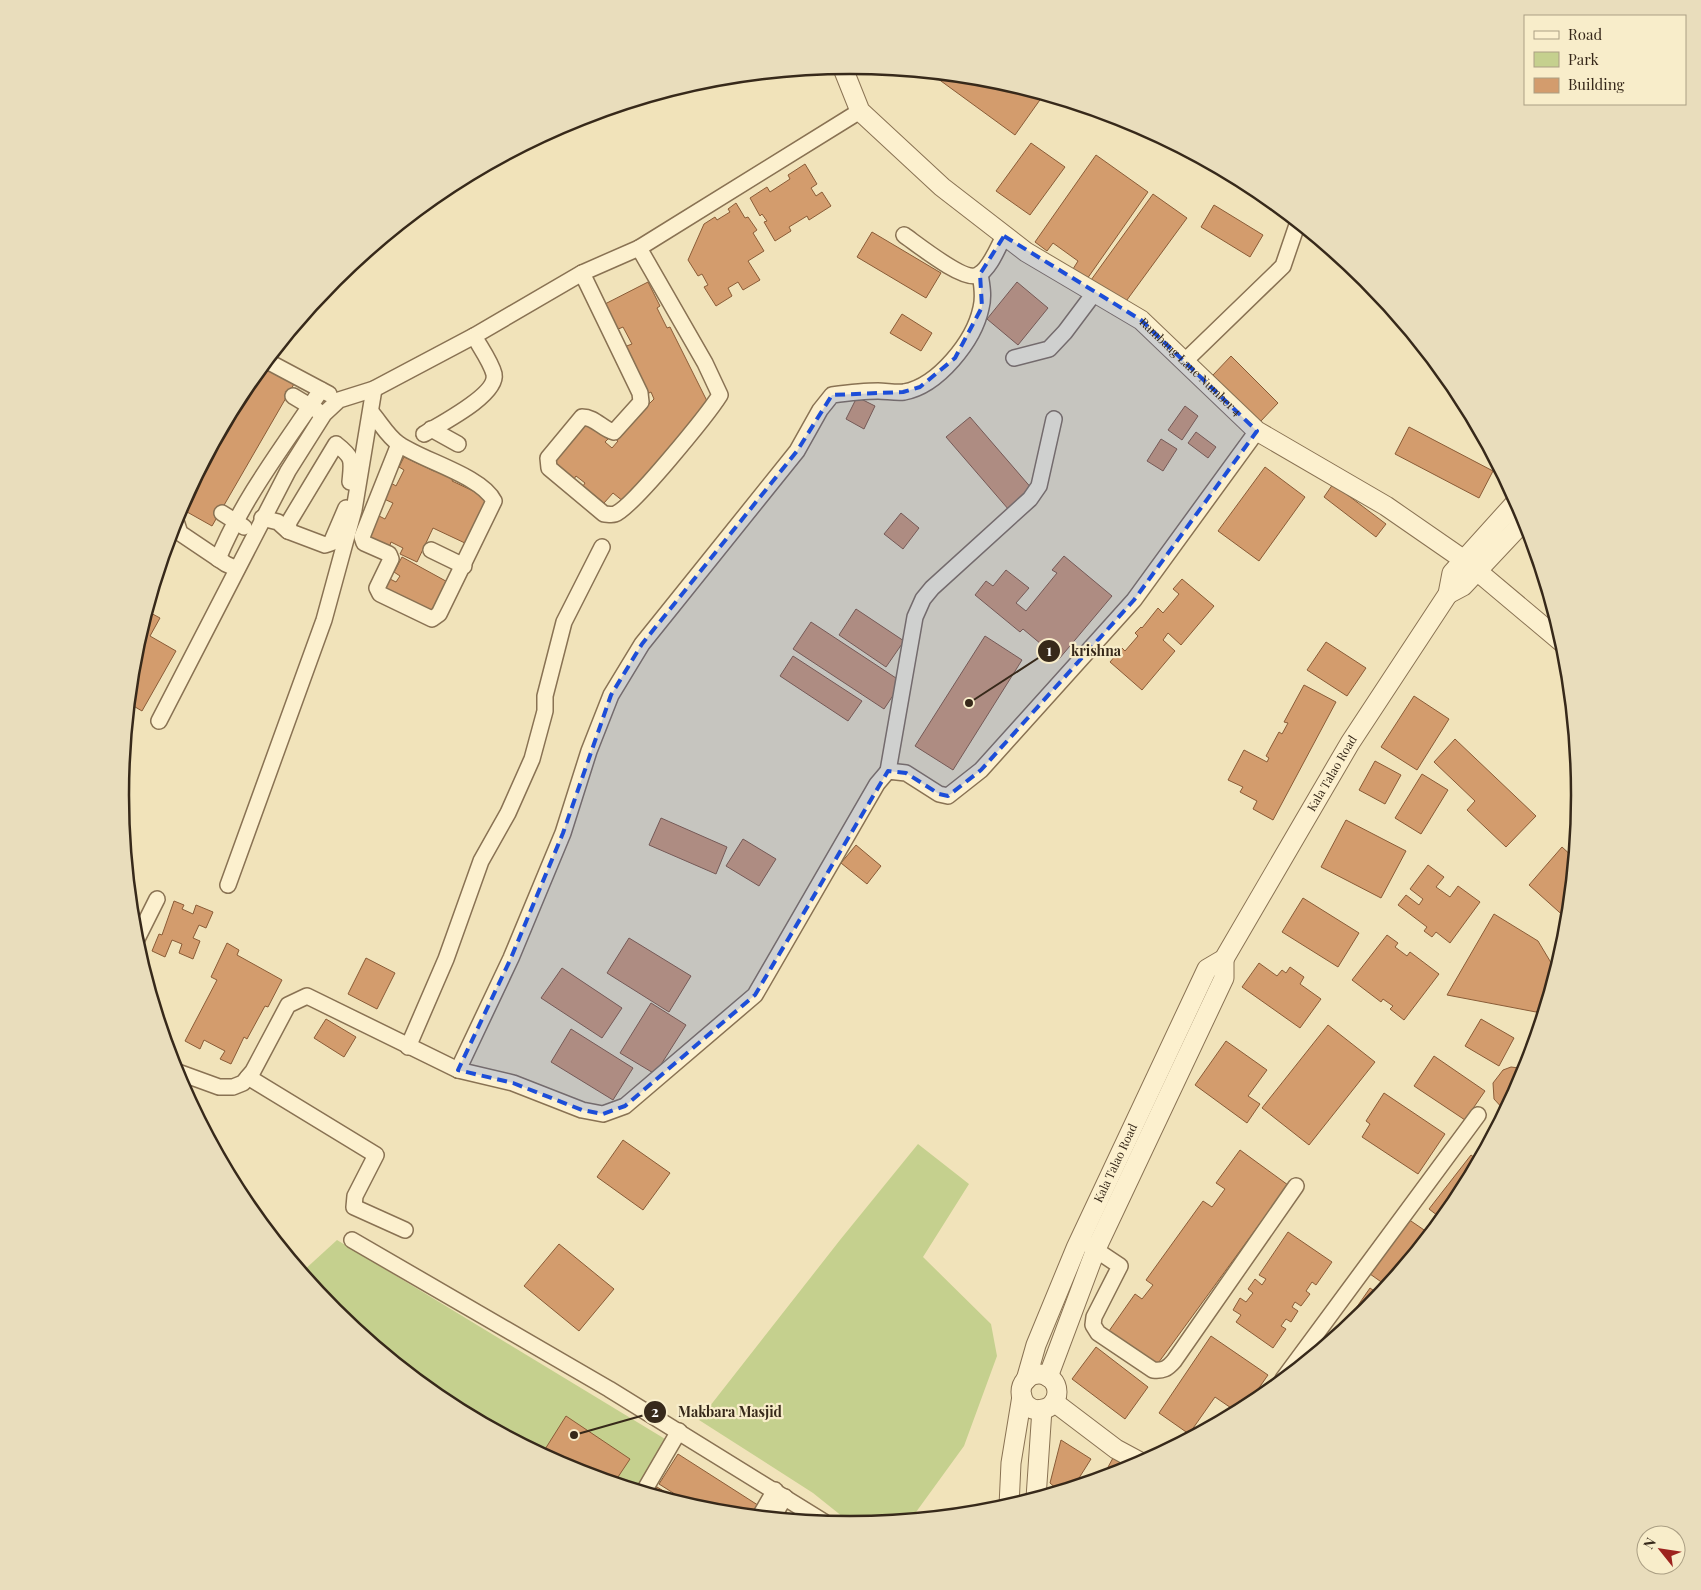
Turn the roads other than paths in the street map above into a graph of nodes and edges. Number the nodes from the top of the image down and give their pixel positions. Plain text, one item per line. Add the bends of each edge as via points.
1 (845, 74) edge
2 (860, 111) junction
3 (1296, 228) edge
4 (904, 235) dead end
5 (1004, 236) junction
6 (639, 248) junction
7 (582, 273) junction
8 (980, 274) junction
9 (1095, 292) junction
10 (474, 336) junction
11 (1014, 358) dead end
12 (1186, 360) junction
13 (272, 364) edge
14 (374, 389) junction
15 (321, 390) junction
16 (293, 396) dead end
17 (339, 400) junction
18 (310, 407) junction
19 (371, 412) junction
20 (324, 414) junction
21 (1054, 419) dead end
22 (314, 431) junction
23 (1257, 431) junction
24 (336, 444) junction
25 (399, 444) junction
26 (458, 444) dead end
27 (1512, 508) edge
28 (222, 513) dead end
29 (262, 518) junction
30 (236, 522) junction
31 (1519, 525) edge
32 (179, 531) edge
33 (288, 531) junction
34 (254, 533) junction
35 (602, 547) dead end
36 (431, 550) dead end
37 (218, 559) junction
38 (464, 566) junction
39 (1470, 566) junction
40 (237, 569) junction
41 (1554, 635) edge
42 (160, 720) dead end
43 (888, 771) junction
44 (228, 885) dead end
45 (156, 900) dead end
46 (142, 929) edge
47 (408, 1047) junction
48 (458, 1070) junction
49 (186, 1075) edge
50 (248, 1077) junction
51 (1478, 1115) dead end
52 (1296, 1186) dead end
53 (405, 1230) dead end
54 (352, 1240) dead end
55 (1088, 1244) junction
56 (1299, 1359) edge
57 (1048, 1377) junction
58 (1024, 1388) junction
59 (1048, 1406) junction
60 (678, 1431) junction
61 (1134, 1458) edge
62 (1011, 1463) junction
63 (1038, 1466) junction
64 (647, 1487) edge
65 (1036, 1492) edge
66 (780, 1494) junction
67 (1009, 1498) edge
68 (765, 1511) edge
69 (775, 1512) edge
70 (813, 1515) edge

1 - 2 street, Rambaug Lane Number 4
2 - 5 street, Rambaug Lane Number 4 via 942,187
2 - 6 street
3 - 12 street via 1283,266
4 - 8 street via 954,270 970,277
5 - 8 street
5 - 9 street, Rambaug Lane Number 4
6 - 7 street
6 - 7 street via 720,395 709,413 647,484 615,514 604,514 549,468 548,458 582,417 590,417 614,432 641,402 640,393
7 - 10 street
8 - 48 street via 982,307 955,358 920,387 903,392 832,395 797,451 642,644 611,696 589,751 563,833 511,958
9 - 11 street via 1049,349
9 - 12 street, Rambaug Lane Number 4 via 1141,320
10 - 14 street
10 - 26 street via 494,375 492,384 478,400 428,431
12 - 23 street, Rambaug Lane Number 4
13 - 15 street
14 - 17 street
14 - 19 street
15 - 17 street
15 - 18 street
16 - 18 street
17 - 20 street
18 - 20 street
18 - 30 street
19 - 25 street
19 - 44 street via 354,510 324,620
20 - 22 street
21 - 43 street via 1040,486 1030,499 932,588 920,605
22 - 24 street
22 - 29 street
23 - 39 street, Rambaug Lane Number 4 via 1386,506
23 - 43 street via 1134,600 981,770 948,796 906,774
24 - 33 street via 289,522
24 - 33 street via 350,454 352,460 345,510 331,542 325,545
25 - 38 street via 437,462 491,495 494,501
25 - 38 street via 362,537 364,543 389,554 391,559 377,588 380,594 432,619 439,614
27 - 39 street, Kala Talao Road
28 - 30 street
29 - 33 street via 278,522
29 - 34 street
30 - 34 street
30 - 37 street
31 - 39 street, Kala Talao Road
32 - 37 street
34 - 40 street
35 - 47 street via 564,622 544,696 545,711 532,759 508,813 481,861 446,959
36 - 38 street
37 - 40 street
39 - 41 street, Rambaug Lane Number 4
39 - 55 street, Kala Talao Road via 1463,586 1448,594 1350,743 1224,960 1207,969
40 - 42 street
43 - 48 street via 872,792 755,994 625,1106 602,1114 582,1110 513,1083
45 - 46 street
47 - 48 street
47 - 50 street via 307,996 288,1005
49 - 50 street via 219,1087 233,1087
50 - 53 street via 376,1155 355,1196 354,1207
51 - 56 street
52 - 55 street via 1174,1361 1162,1371 1153,1370 1098,1333 1093,1326 1094,1317 1120,1266
54 - 60 street
55 - 57 street, Kala Talao Road
55 - 58 street, Kala Talao Road via 1036,1346
57 - 58 street via 1037,1374
57 - 59 street via 1057,1391
58 - 59 street via 1028,1406
58 - 62 street, Kala Talao Road
59 - 61 street
59 - 63 street
60 - 64 street
60 - 66 street
62 - 63 street
62 - 67 street, Kala Talao Road
63 - 65 street
66 - 68 street
66 - 69 street
66 - 70 street

